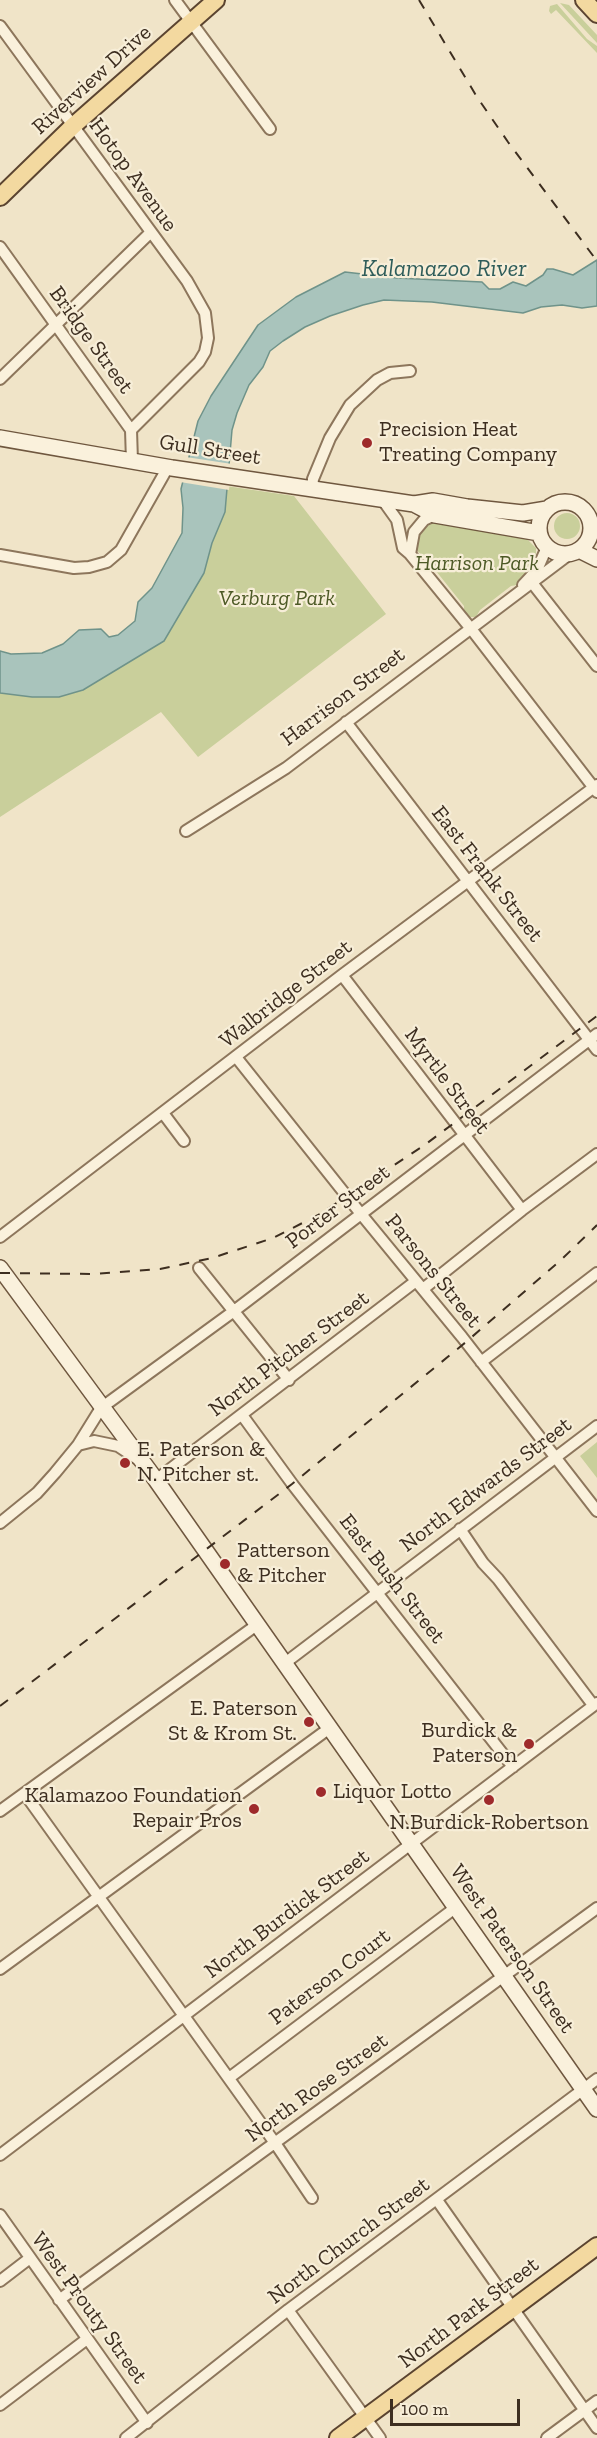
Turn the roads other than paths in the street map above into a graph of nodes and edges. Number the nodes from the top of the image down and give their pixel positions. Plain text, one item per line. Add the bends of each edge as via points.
1 (175, 0) edge
2 (216, 0) edge
3 (584, 0) edge
4 (597, 14) edge
5 (191, 22) junction
6 (0, 26) edge
7 (73, 126) junction
8 (270, 129) dead end
9 (0, 197) edge
10 (150, 233) junction
11 (0, 247) edge
12 (56, 324) junction
13 (410, 371) dead end
14 (0, 379) edge
15 (132, 430) junction
16 (0, 438) edge
17 (132, 461) junction
18 (170, 467) junction
19 (312, 489) junction
20 (382, 499) junction
21 (414, 504) junction
22 (547, 509) junction
23 (435, 515) junction
24 (593, 523) edge
25 (539, 533) junction
26 (547, 547) junction
27 (575, 552) junction
28 (410, 554) junction
29 (0, 555) edge
30 (597, 559) edge
31 (533, 584) junction
32 (521, 591) junction
33 (471, 630) junction
34 (597, 666) edge
35 (346, 722) junction
36 (596, 788) edge
37 (186, 831) dead end
38 (468, 881) junction
39 (342, 975) junction
40 (593, 1037) edge
41 (597, 1050) edge
42 (236, 1057) junction
43 (163, 1113) junction
44 (463, 1136) junction
45 (184, 1141) dead end
46 (597, 1154) edge
47 (522, 1210) junction
48 (361, 1215) junction
49 (0, 1237) edge
50 (0, 1268) edge
51 (199, 1268) dead end
52 (597, 1273) edge
53 (420, 1285) junction
54 (234, 1311) junction
55 (481, 1362) junction
56 (289, 1380) junction
57 (101, 1408) junction
58 (242, 1415) junction
59 (597, 1426) edge
60 (78, 1445) junction
61 (556, 1458) junction
62 (142, 1462) junction
63 (156, 1480) junction
64 (597, 1511) edge
65 (0, 1523) edge
66 (460, 1529) junction
67 (379, 1592) junction
68 (258, 1624) junction
69 (285, 1663) junction
70 (595, 1704) edge
71 (331, 1728) junction
72 (513, 1767) junction
73 (25, 1794) junction
74 (0, 1811) edge
75 (410, 1846) junction
76 (99, 1897) junction
77 (455, 1908) junction
78 (597, 1908) edge
79 (0, 1969) edge
80 (504, 1976) junction
81 (184, 2016) junction
82 (229, 2078) junction
83 (597, 2079) edge
84 (583, 2090) junction
85 (597, 2109) edge
86 (275, 2143) junction
87 (0, 2155) edge
88 (312, 2198) dead end
89 (437, 2200) junction
90 (0, 2215) edge
91 (597, 2246) edge
92 (30, 2258) junction
93 (0, 2281) edge
94 (59, 2300) junction
95 (514, 2308) junction
96 (288, 2310) junction
97 (87, 2339) junction
98 (597, 2401) edge
99 (0, 2404) edge
100 (585, 2410) junction
101 (365, 2418) junction
102 (147, 2422) junction
103 (597, 2428) edge
104 (126, 2438) edge
105 (338, 2438) edge
106 (380, 2438) edge
107 (548, 2438) edge

1 - 5 street
2 - 5 main road, Riverview Drive
3 - 4 main road
5 - 7 main road, Riverview Drive
5 - 8 street
6 - 7 street, Hotop Avenue
7 - 9 main road, Riverview Drive
7 - 10 street, Hotop Avenue
10 - 12 street
10 - 15 street, Hotop Avenue via 194,293 208,322 207,345 199,362
11 - 12 street, Bridge Street
12 - 14 street
12 - 15 street, Bridge Street
13 - 19 street via 383,376 350,405 330,438
15 - 17 street
16 - 17 street, Gull Street
17 - 18 street, Gull Street
18 - 19 street, Gull Street
18 - 29 street via 122,550 107,562 74,568
19 - 20 street, Gull Street
20 - 21 street, Gull Street
20 - 28 street via 397,520 403,548
21 - 22 street, Gull Street via 433,501 523,513
21 - 23 street, Gull Street
22 - 24 street via 562,502 579,506
22 - 25 street
23 - 25 street, Gull Street
23 - 28 street via 424,520 414,532
24 - 27 street via 585,544
25 - 26 street
26 - 27 street via 555,552
26 - 32 street, Harrison Street via 537,570
27 - 30 street
27 - 31 street, Harrison Street
28 - 33 street
31 - 32 street, Harrison Street
31 - 34 street
32 - 33 street, Harrison Street
33 - 35 street, Harrison Street
33 - 36 street
35 - 37 street, Harrison Street via 286,768
35 - 38 street, East Frank Street
36 - 38 street, Walbridge Street
38 - 39 street, Walbridge Street
38 - 40 street, East Frank Street
39 - 42 street, Walbridge Street
39 - 44 street, Myrtle Street
40 - 41 street, East Frank Street
40 - 44 street, Porter Street
42 - 43 street, Walbridge Street
42 - 48 street, Parsons Street
43 - 45 street
43 - 49 street, Walbridge Street
44 - 47 street, Myrtle Street
44 - 48 street, Porter Street
46 - 47 street, North Pitcher Street
47 - 53 street, North Pitcher Street
48 - 53 street, Parsons Street
48 - 54 street, Porter Street
50 - 57 street, West Paterson Street
51 - 54 street
52 - 55 street
53 - 55 street, Parsons Street
53 - 56 street, North Pitcher Street
54 - 56 street
54 - 57 street, Porter Street
55 - 61 street, Parsons Street
56 - 58 street, North Pitcher Street
57 - 60 street
57 - 62 street, West Paterson Street
58 - 63 street, North Pitcher Street
58 - 67 street, East Bush Street
59 - 61 street, North Edwards Street
60 - 62 street via 94,1441 117,1446
60 - 65 street via 37,1492
61 - 64 street, Parsons Street
61 - 66 street, North Edwards Street
62 - 63 street, West Paterson Street
63 - 68 street, West Paterson Street
66 - 67 street, North Edwards Street
66 - 70 street
67 - 69 street, North Edwards Street
67 - 72 street, East Bush Street
68 - 69 street, West Paterson Street
68 - 73 street
69 - 71 street, West Paterson Street
70 - 72 street, North Burdick Street
71 - 75 street, West Paterson Street
71 - 76 street
72 - 75 street, North Burdick Street
73 - 74 street
73 - 76 street
75 - 77 street, West Paterson Street
75 - 81 street, North Burdick Street
76 - 79 street
76 - 81 street
77 - 80 street, West Paterson Street
77 - 82 street, Paterson Court
78 - 80 street, North Rose Street
80 - 84 street, West Paterson Street
80 - 86 street, North Rose Street
81 - 82 street
81 - 87 street, North Burdick Street
82 - 86 street
83 - 84 street, North Church Street
84 - 85 street, West Paterson Street
84 - 89 street, North Church Street
86 - 88 street
86 - 94 street, North Rose Street
89 - 95 street
89 - 96 street, North Church Street
90 - 92 street, West Prouty Street
91 - 95 main road, North Park Street
92 - 93 street
92 - 94 street, West Prouty Street
94 - 97 street, West Prouty Street
95 - 100 street
95 - 101 main road, North Park Street
96 - 101 street
96 - 102 street, North Church Street
97 - 99 street
97 - 102 street, West Prouty Street
98 - 100 street
100 - 103 street
100 - 107 street
101 - 105 main road, North Park Street
101 - 106 street
102 - 104 street, North Church Street

